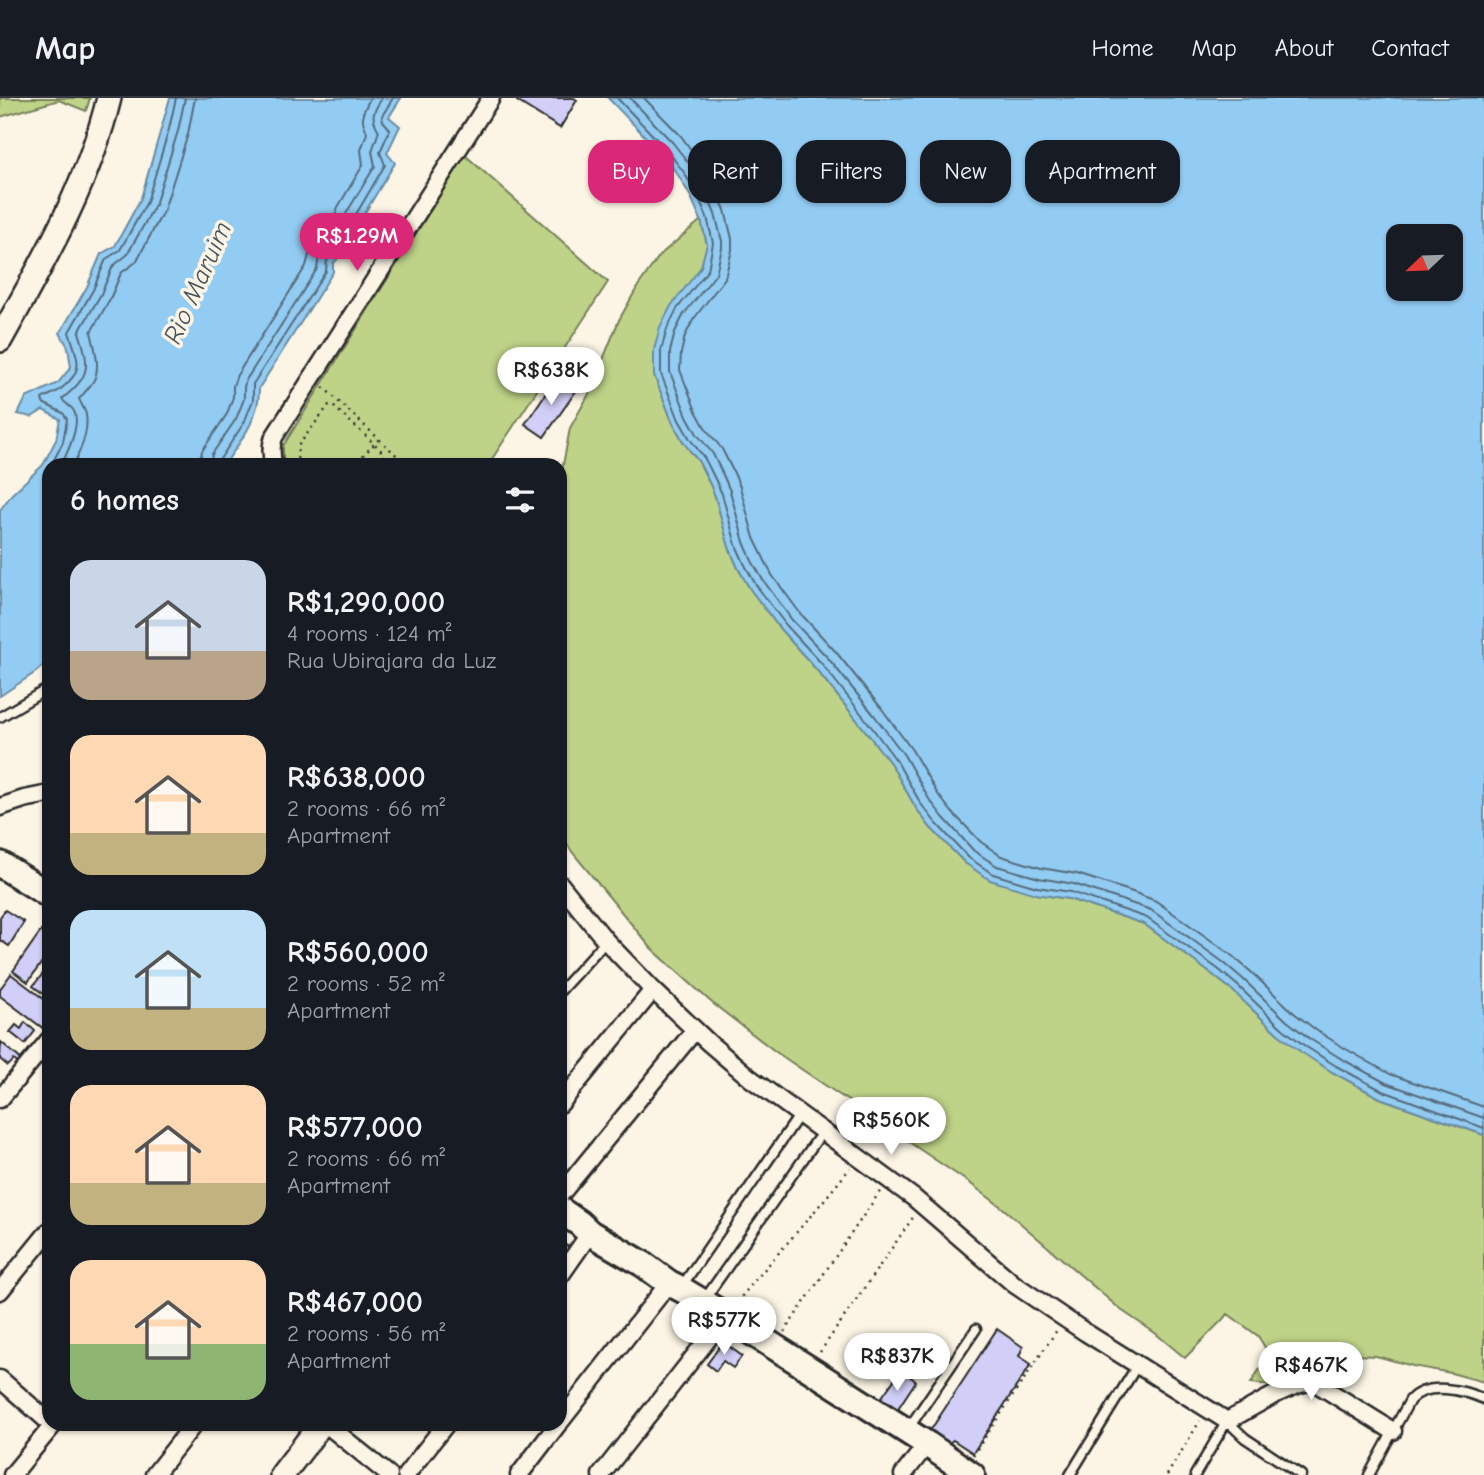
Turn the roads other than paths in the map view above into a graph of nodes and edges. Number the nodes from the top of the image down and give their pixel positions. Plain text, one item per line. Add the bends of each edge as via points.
1 (109, 98) edge
2 (491, 98) edge
3 (0, 340) edge
4 (272, 458) edge
5 (42, 692) edge
6 (0, 717) edge
7 (42, 795) edge
8 (0, 807) edge
9 (0, 864) edge
10 (42, 891) edge
11 (567, 893) edge
12 (606, 941) junction
13 (567, 983) edge
14 (653, 990) junction
15 (695, 1030) junction
16 (42, 1048) edge
17 (567, 1095) edge
18 (0, 1099) edge
19 (800, 1114) junction
20 (823, 1131) junction
21 (567, 1186) edge
22 (567, 1215) edge
23 (590, 1233) junction
24 (42, 1240) edge
25 (567, 1266) edge
26 (675, 1286) junction
27 (0, 1291) edge
28 (702, 1303) junction
29 (726, 1317) junction
30 (975, 1329) dead end
31 (1138, 1364) junction
32 (0, 1379) edge
33 (1484, 1399) edge
34 (567, 1414) edge
35 (42, 1415) edge
36 (1227, 1421) junction
37 (47, 1431) edge
38 (189, 1431) edge
39 (318, 1431) edge
40 (333, 1431) edge
41 (441, 1431) edge
42 (553, 1431) edge
43 (906, 1431) junction
44 (1393, 1431) junction
45 (927, 1444) junction
46 (968, 1472) edge
47 (12, 1475) edge
48 (154, 1475) edge
49 (282, 1475) edge
50 (389, 1475) edge
51 (406, 1475) edge
52 (519, 1475) edge
53 (601, 1475) edge
54 (903, 1475) edge
55 (1070, 1475) edge
56 (1195, 1475) edge
57 (1301, 1475) edge
58 (1369, 1475) edge

1 - 3 street via 92,154 57,237
2 - 4 street via 274,438
5 - 6 lane
7 - 8 street
9 - 10 main road
11 - 12 street
12 - 13 lane
12 - 14 street
14 - 15 street
14 - 17 street
15 - 19 street
15 - 21 street
16 - 18 street
19 - 20 street
19 - 26 lane
20 - 28 lane
20 - 31 street via 922,1205 1014,1284
22 - 23 main road
23 - 25 street
23 - 26 main road
24 - 27 street
26 - 28 main road
26 - 34 street
28 - 29 main road
29 - 43 main road
29 - 53 street
30 - 43 lane
31 - 36 street
31 - 55 lane
32 - 35 street
33 - 44 lane via 1425,1390 1410,1400
36 - 44 street via 1308,1381
36 - 56 lane
36 - 57 lane
37 - 47 street
38 - 48 street
39 - 49 street
40 - 50 street
41 - 51 street
42 - 52 street
43 - 45 main road
44 - 58 lane
45 - 46 main road
45 - 54 street

